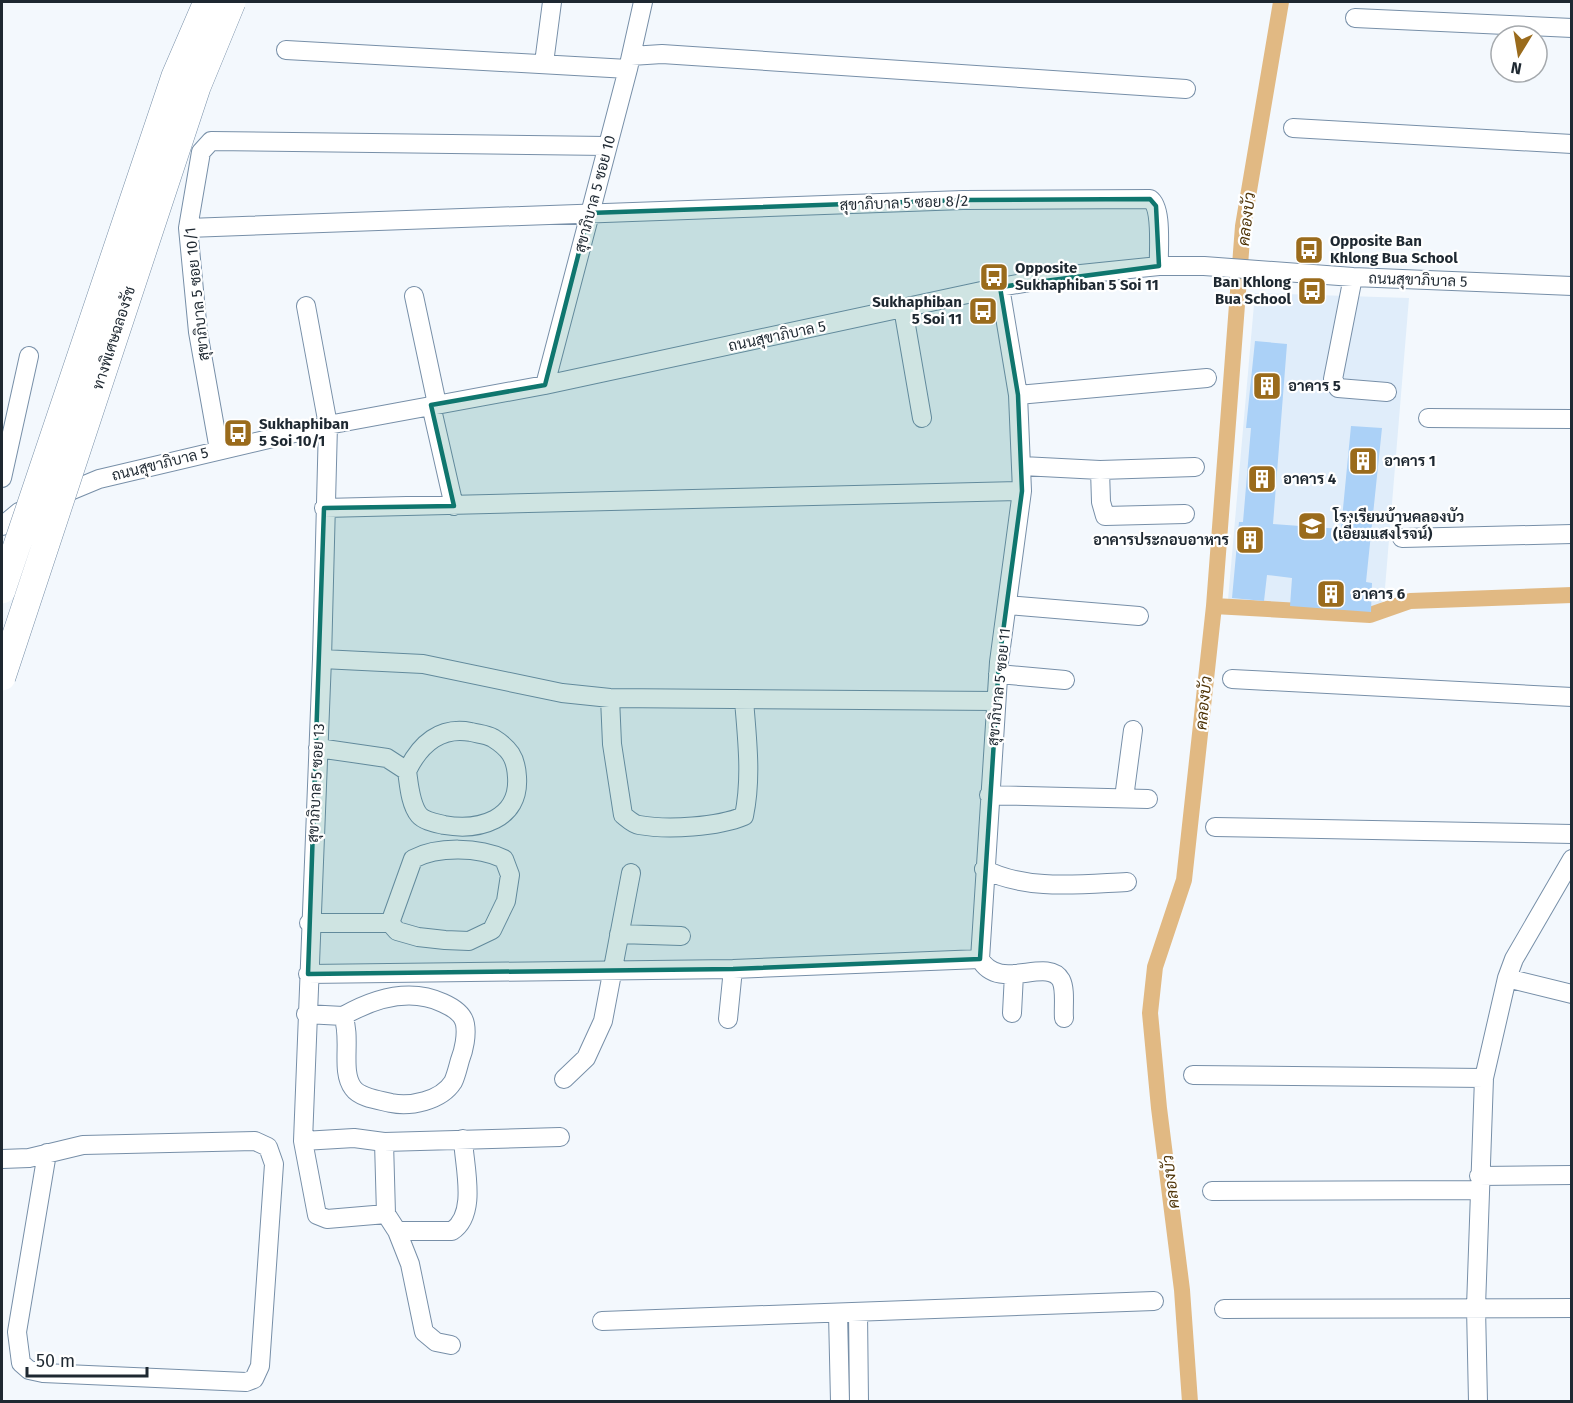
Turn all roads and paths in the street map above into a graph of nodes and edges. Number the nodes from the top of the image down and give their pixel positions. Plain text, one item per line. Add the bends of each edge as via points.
1 (207, 2) edge
2 (232, 2) edge
3 (552, 2) edge
4 (643, 2) edge
5 (1355, 18) dead end
6 (1572, 28) edge
7 (286, 50) dead end
8 (629, 62) junction
9 (544, 63) junction
10 (1186, 89) dead end
11 (1293, 128) dead end
12 (1572, 144) edge
13 (607, 146) junction
14 (590, 213) junction
15 (188, 228) junction
16 (1159, 266) junction
17 (1353, 277) junction
18 (1572, 286) edge
19 (1000, 287) junction
20 (414, 296) dead end
21 (306, 306) dead end
22 (903, 308) junction
23 (29, 356) dead end
24 (1207, 378) dead end
25 (545, 385) junction
26 (1387, 392) dead end
27 (1018, 395) junction
28 (434, 405) junction
29 (922, 418) dead end
30 (1428, 418) dead end
31 (1572, 418) edge
32 (328, 425) junction
33 (219, 450) junction
34 (1023, 466) junction
35 (1195, 466) dead end
36 (1100, 470) junction
37 (2, 478) edge
38 (1022, 491) junction
39 (454, 506) junction
40 (324, 507) junction
41 (1185, 514) dead end
42 (2, 526) edge
43 (1572, 534) edge
44 (1402, 538) dead end
45 (2, 590) edge
46 (1008, 605) junction
47 (1139, 616) dead end
48 (322, 659) junction
49 (998, 674) junction
50 (2, 677) edge
51 (1232, 679) dead end
52 (1065, 680) dead end
53 (1572, 697) edge
54 (610, 698) junction
55 (744, 700) junction
56 (996, 701) junction
57 (1133, 730) dead end
58 (318, 747) junction
59 (407, 771) junction
60 (988, 795) junction
61 (1124, 798) junction
62 (1148, 799) dead end
63 (1215, 826) dead end
64 (1572, 834) edge
65 (1572, 859) edge
66 (984, 869) junction
67 (631, 873) dead end
68 (1127, 882) dead end
69 (309, 923) junction
70 (390, 923) junction
71 (619, 934) junction
72 (681, 936) dead end
73 (980, 959) junction
74 (733, 969) junction
75 (612, 972) junction
76 (1014, 974) junction
77 (308, 975) junction
78 (1507, 978) junction
79 (1572, 994) edge
80 (1012, 1013) dead end
81 (306, 1014) junction
82 (343, 1016) junction
83 (1064, 1018) dead end
84 (728, 1019) dead end
85 (1193, 1075) dead end
86 (1484, 1078) junction
87 (564, 1079) dead end
88 (560, 1137) dead end
89 (463, 1139) junction
90 (303, 1141) junction
91 (384, 1142) junction
92 (47, 1153) junction
93 (2, 1158) edge
94 (1572, 1175) edge
95 (1479, 1183) junction
96 (1212, 1191) dead end
97 (386, 1214) junction
98 (397, 1231) junction
99 (1154, 1301) dead end
100 (1476, 1307) junction
101 (1224, 1308) dead end
102 (1572, 1308) edge
103 (858, 1312) junction
104 (838, 1313) junction
105 (602, 1321) dead end
106 (451, 1344) dead end
107 (840, 1401) edge
108 (859, 1401) edge
109 (1478, 1401) edge

1 - 45 highway, ทางพิเศษฉลองรัช, bridge via 175,76
2 - 50 highway, ทางพิเศษฉลองรัช, bridge via 197,87
3 - 9 street
4 - 8 street, สุขาภิบาล 5 ซอย 10
5 - 6 street
7 - 9 street
8 - 9 street
8 - 10 street via 662,54
8 - 13 street, สุขาภิบาล 5 ซอย 10
11 - 12 street
13 - 14 street, สุขาภิบาล 5 ซอย 10
13 - 15 street, สุขาภิบาล 5 ซอย 10/1 via 211,141 201,152
14 - 15 street
14 - 16 street, สุขาภิบาล 5 ซอย 8/2 via 963,200 1150,199 1158,216
14 - 25 street, สุขาภิบาล 5 ซอย 10
15 - 33 street, สุขาภิบาล 5 ซอย 10/1 via 198,332
16 - 17 street, ถนนสุขาภิบาล 5
16 - 19 street, ถนนสุขาภิบาล 5
17 - 18 street, ถนนสุขาภิบาล 5
17 - 26 street via 1333,379 1338,388
19 - 22 street, ถนนสุขาภิบาล 5
19 - 27 street, สุขาภิบาล 5 ซอย 11
20 - 28 street
21 - 32 street, สุขาภิบาล 5 ซอย 13
22 - 25 street, ถนนสุขาภิบาล 5
22 - 29 street
23 - 37 street
24 - 27 street
25 - 28 street, ถนนสุขาภิบาล 5
27 - 34 street, สุขาภิบาล 5 ซอย 11
28 - 32 street, ถนนสุขาภิบาล 5
28 - 39 street
30 - 31 street
32 - 33 street, ถนนสุขาภิบาล 5
32 - 40 street, สุขาภิบาล 5 ซอย 13
33 - 42 street, ถนนสุขาภิบาล 5 via 99,479 19,512
34 - 36 street
34 - 38 street, สุขาภิบาล 5 ซอย 11
35 - 36 street
36 - 41 street via 1105,516
38 - 39 street
38 - 46 street, สุขาภิบาล 5 ซอย 11
39 - 40 street
40 - 48 street, สุขาภิบาล 5 ซอย 13
43 - 44 street
46 - 47 street
46 - 49 street, สุขาภิบาล 5 ซอย 11
48 - 54 street via 423,664 562,693
48 - 58 street, สุขาภิบาล 5 ซอย 13
49 - 52 street
49 - 56 street, สุขาภิบาล 5 ซอย 11
51 - 53 street
54 - 55 street
54 - 55 street via 613,754 623,815 637,825 664,826 729,822 744,816 749,765
55 - 56 street
56 - 60 street, สุขาภิบาล 5 ซอย 11
57 - 61 street
58 - 59 street via 387,758
58 - 69 street, สุขาภิบาล 5 ซอย 13
59 - 59 street via 437,734 462,730 489,736 509,748 517,766 518,789 510,810 494,821 462,828 419,815
60 - 61 street
60 - 66 street, สุขาภิบาล 5 ซอย 11
61 - 62 street
63 - 64 street
65 - 78 street
66 - 68 street via 1001,878 1020,881
66 - 73 street, สุขาภิบาล 5 ซอย 11
67 - 71 street
69 - 70 street
69 - 77 street, สุขาภิบาล 5 ซอย 13
70 - 70 street via 413,859 427,851 488,851 504,859 510,874 506,901 492,930 469,941 444,940 398,931
71 - 72 street
71 - 75 street
73 - 74 street
73 - 76 street via 991,972
74 - 75 street
74 - 84 street
75 - 77 street
75 - 87 street via 596,1041 586,1058
76 - 80 street
76 - 83 street via 1057,975 1062,982
77 - 81 street, สุขาภิบาล 5 ซอย 13
78 - 79 street
78 - 86 street
81 - 82 street
81 - 90 street, สุขาภิบาล 5 ซอย 13
82 - 82 street via 366,1003 411,994 454,1008 465,1023 464,1049 452,1083 438,1095 399,1105 353,1089 348,1077 348,1029
85 - 86 street
86 - 95 street
88 - 89 street
89 - 91 street
89 - 98 street via 467,1199 466,1215 460,1226 452,1231
90 - 91 street via 354,1138
90 - 97 street, สุขาภิบาล 5 ซอย 13 via 317,1215 327,1219
91 - 97 street
92 - 92 street via 83,1145 255,1141 268,1147 274,1164 260,1366 254,1379 246,1382 43,1373 29,1370 21,1363 17,1332
92 - 93 street
94 - 95 street
95 - 96 street
95 - 100 street
97 - 98 street
98 - 106 street via 410,1264 424,1332 436,1342
99 - 103 street
100 - 101 street
100 - 102 street
100 - 109 street
103 - 104 street
103 - 108 street
104 - 105 street
104 - 107 street

